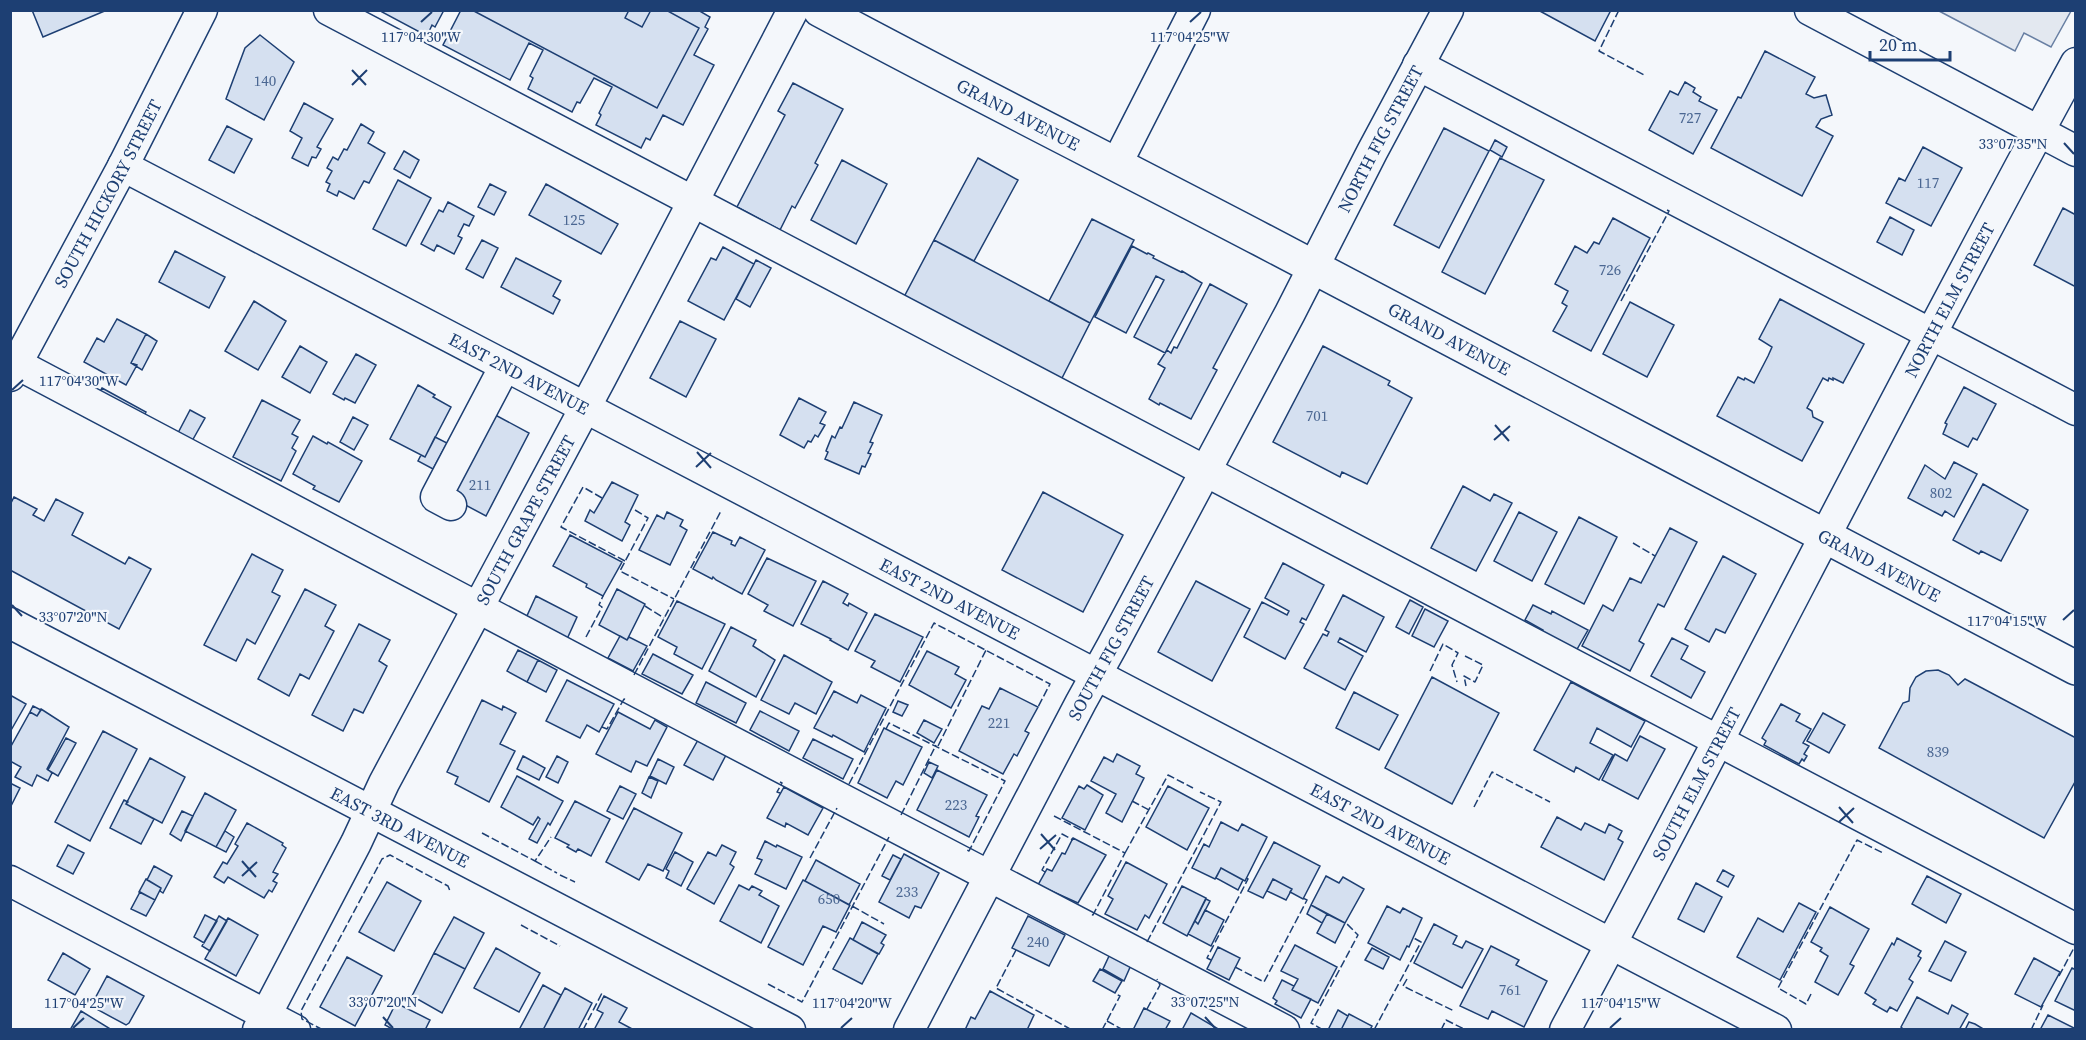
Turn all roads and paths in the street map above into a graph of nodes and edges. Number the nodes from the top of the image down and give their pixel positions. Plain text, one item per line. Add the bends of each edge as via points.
1 (202, 10) edge
2 (329, 10) edge
3 (793, 10) edge
4 (820, 10) edge
5 (1195, 10) edge
6 (1448, 10) edge
7 (1810, 10) edge
8 (2076, 63) edge
9 (1418, 65) junction
10 (2038, 131) junction
11 (2076, 151) edge
12 (1116, 165) junction
13 (123, 166) junction
14 (693, 201) junction
15 (1312, 267) junction
16 (1931, 334) junction
17 (505, 366) junction
18 (14, 370) edge
19 (585, 407) junction
20 (2076, 410) edge
21 (1206, 471) junction
22 (451, 505) dead end
23 (1826, 536) junction
24 (477, 608) junction
25 (10, 623) edge
26 (2076, 668) edge
27 (1096, 674) junction
28 (1718, 740) junction
29 (371, 811) junction
30 (989, 876) junction
31 (10, 881) edge
32 (2076, 929) edge
33 (1611, 943) junction
34 (262, 1022) edge
35 (295, 1029) edge
36 (790, 1029) edge
37 (909, 1029) edge
38 (1284, 1029) edge
39 (1565, 1029) edge
40 (1776, 1029) edge

1 - 13 street, SOUTH HICKORY STREET
2 - 14 street
3 - 14 street, SOUTH GRAPE STREET
4 - 12 main road, GRAND AVENUE
5 - 12 street
6 - 9 street, NORTH FIG STREET
7 - 10 street
8 - 10 street, NORTH ELM STREET
9 - 15 street, NORTH FIG STREET
9 - 16 street
10 - 11 street
10 - 16 street, NORTH ELM STREET
12 - 15 main road, GRAND AVENUE
13 - 17 street, EAST 2ND AVENUE
13 - 18 street, SOUTH HICKORY STREET
14 - 19 street, SOUTH GRAPE STREET
14 - 21 street
15 - 21 street, SOUTH FIG STREET
15 - 23 main road, GRAND AVENUE
16 - 20 street
16 - 23 street, NORTH ELM STREET
17 - 19 street, EAST 2ND AVENUE
17 - 22 street via 436,497
18 - 24 street
19 - 24 street, SOUTH GRAPE STREET
19 - 27 street, EAST 2ND AVENUE
21 - 27 street, SOUTH FIG STREET
21 - 28 street
23 - 26 main road, GRAND AVENUE
23 - 28 street, SOUTH ELM STREET
24 - 29 street, SOUTH GRAPE STREET
24 - 30 street
25 - 29 street, EAST 3RD AVENUE
27 - 30 street, SOUTH FIG STREET
27 - 33 street, EAST 2ND AVENUE
28 - 32 street
28 - 33 street, SOUTH ELM STREET
29 - 34 street, SOUTH GRAPE STREET
29 - 36 street, EAST 3RD AVENUE
30 - 37 street, SOUTH FIG STREET
30 - 38 street
31 - 34 street
33 - 39 street, SOUTH ELM STREET
33 - 40 street, EAST 2ND AVENUE
34 - 35 street

